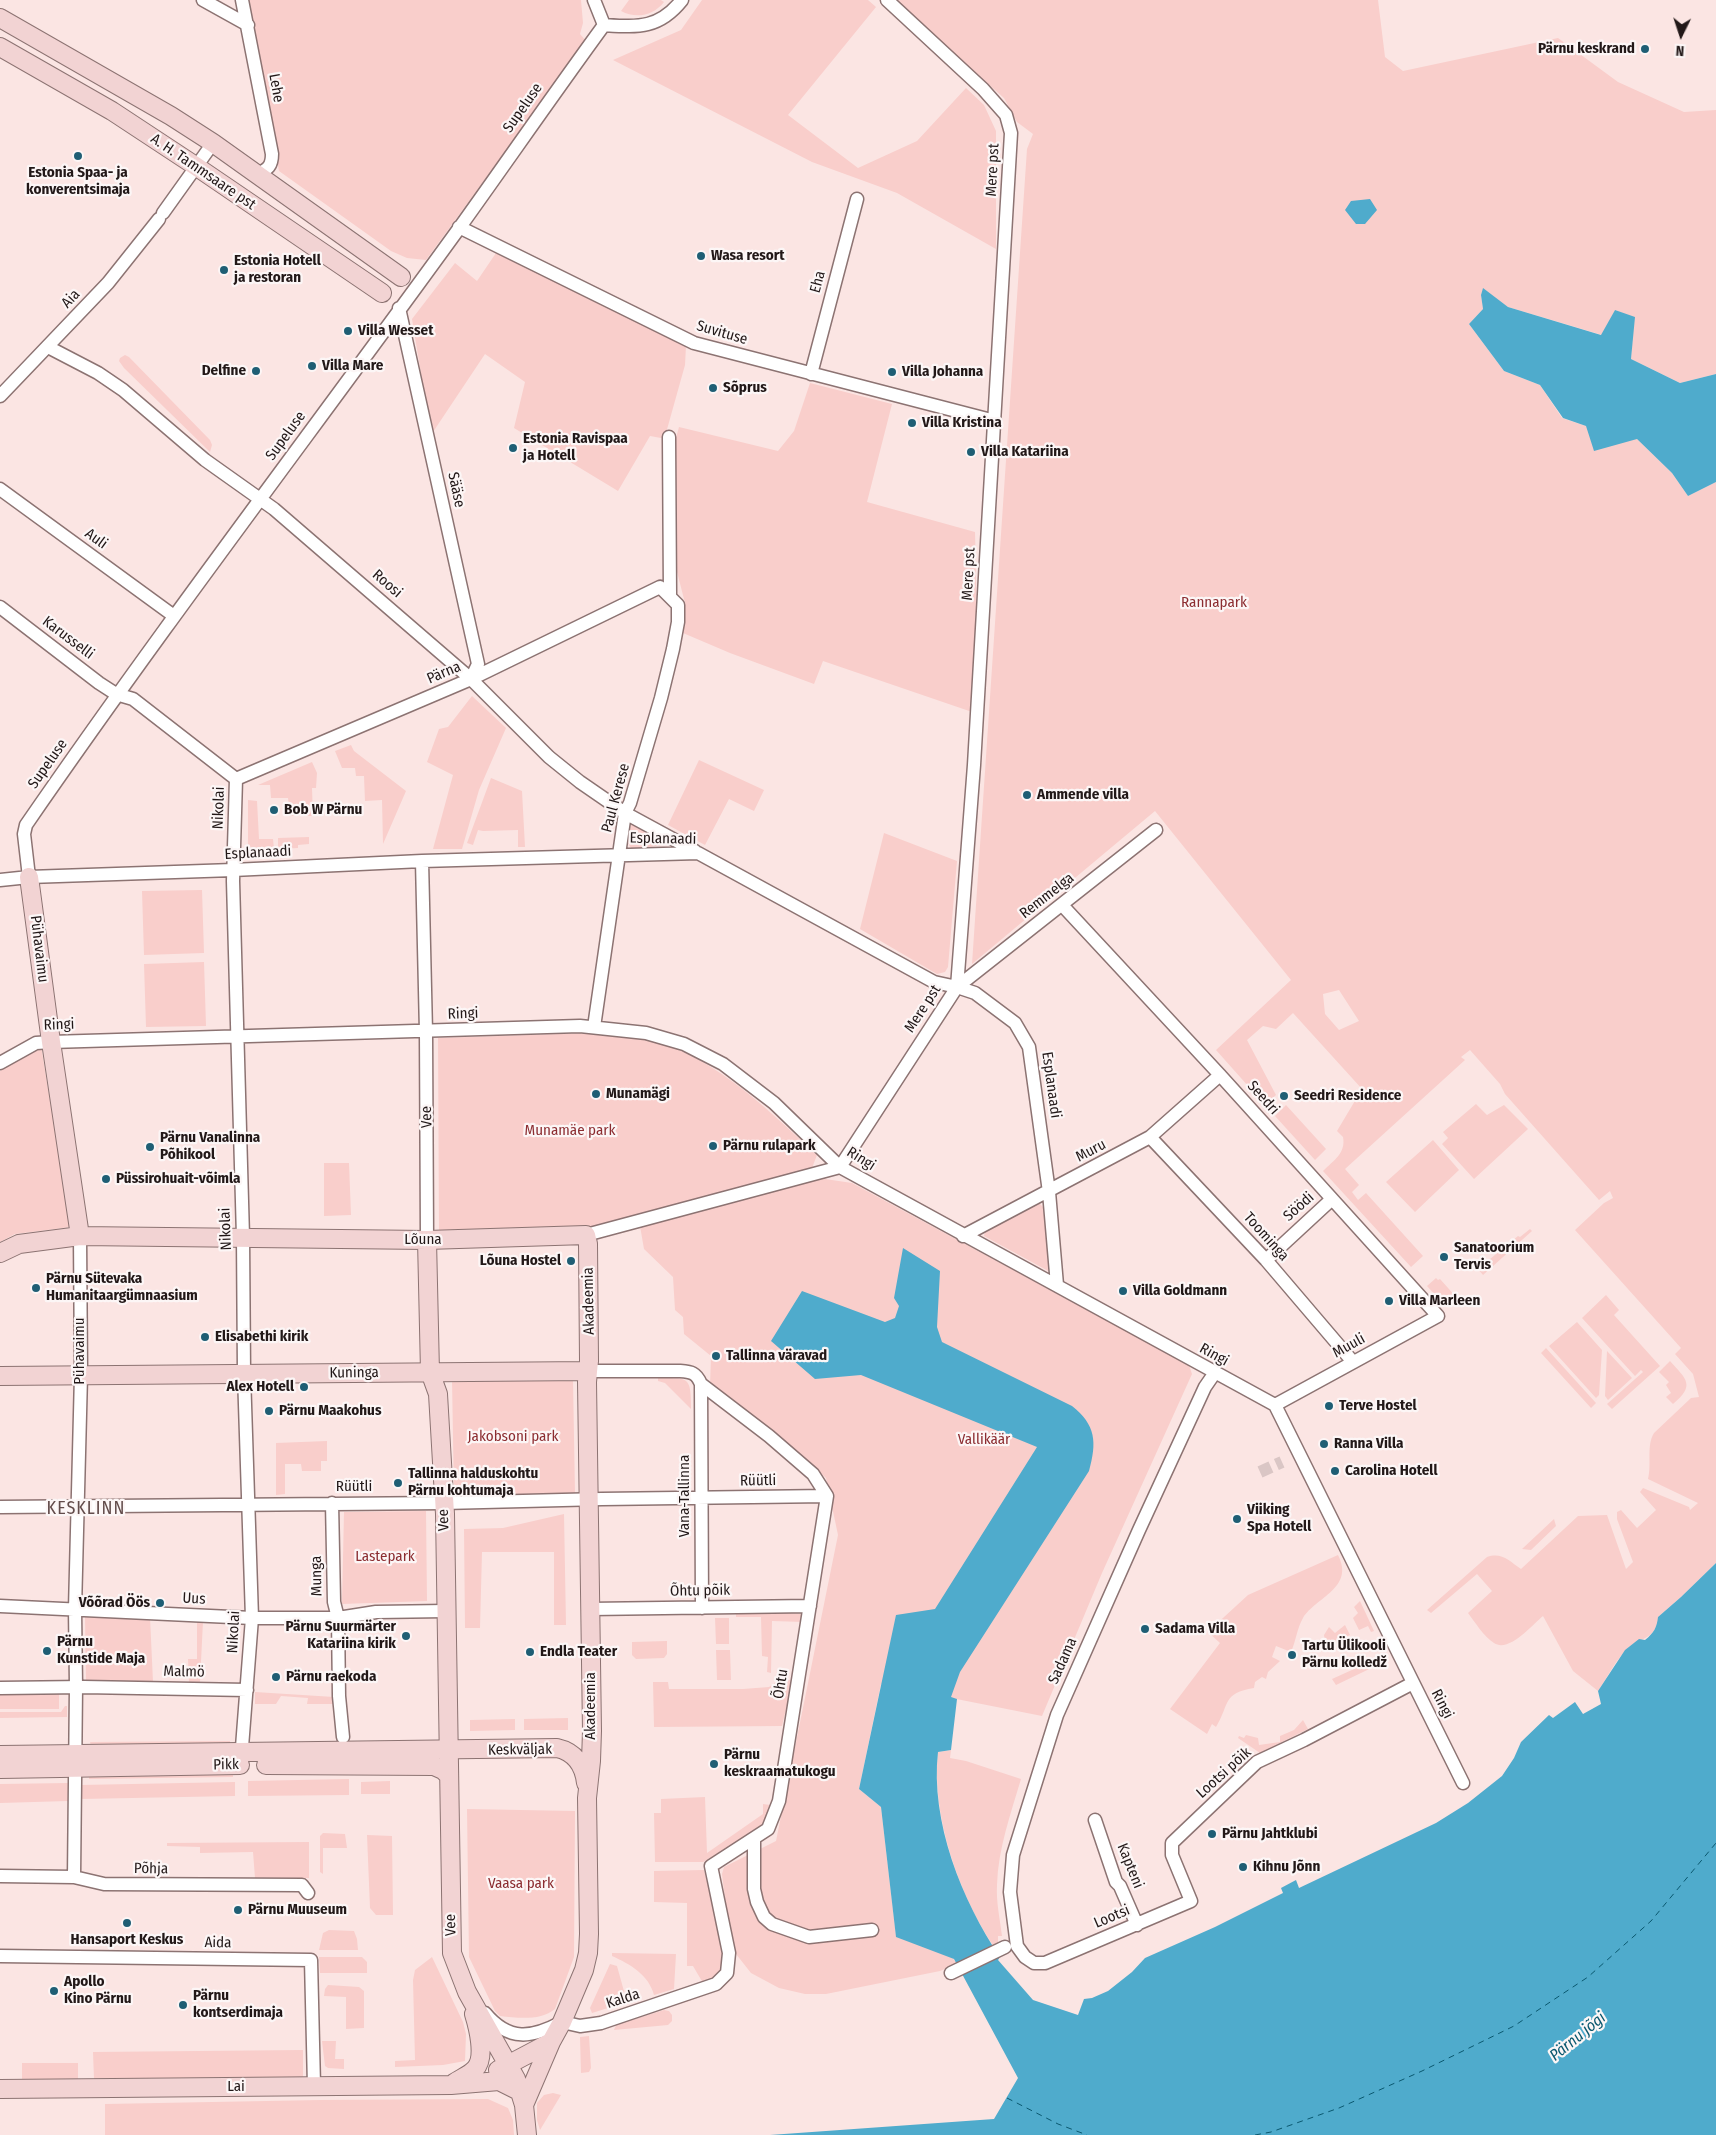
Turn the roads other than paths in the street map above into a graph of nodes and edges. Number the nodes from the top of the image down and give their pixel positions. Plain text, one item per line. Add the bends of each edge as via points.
1 (203, 0) edge
2 (242, 0) edge
3 (594, 0) edge
4 (682, 0) edge
5 (887, 0) edge
6 (0, 18) edge
7 (248, 25) junction
8 (604, 26) junction
9 (0, 47) edge
10 (121, 88) junction
11 (109, 109) junction
12 (213, 143) junction
13 (197, 167) junction
14 (258, 174) junction
15 (857, 199) dead end
16 (459, 228) junction
17 (408, 282) junction
18 (382, 293) joint
19 (399, 308) junction
20 (48, 347) junction
21 (811, 374) junction
22 (1, 394) edge
23 (995, 421) junction
24 (669, 437) dead end
25 (0, 489) edge
26 (260, 500) junction
27 (665, 591) junction
28 (0, 607) edge
29 (174, 616) junction
30 (471, 679) junction
31 (116, 694) junction
32 (236, 780) junction
33 (625, 813) junction
34 (1156, 830) dead end
35 (698, 853) junction
36 (618, 854) junction
37 (422, 861) junction
38 (233, 870) junction
39 (29, 876) junction
40 (0, 880) edge
41 (1062, 905) junction
42 (957, 987) junction
43 (594, 1027) junction
44 (426, 1032) junction
45 (237, 1037) junction
46 (51, 1042) junction
47 (0, 1063) edge
48 (1220, 1075) junction
49 (1150, 1137) junction
50 (840, 1167) junction
51 (1049, 1192) junction
52 (1332, 1199) junction
53 (586, 1235) junction
54 (80, 1236) junction
55 (963, 1236) junction
56 (243, 1237) junction
57 (427, 1240) junction
58 (0, 1253) edge
59 (1266, 1260) junction
60 (1057, 1285) junction
61 (1438, 1316) joint
62 (1353, 1362) junction
63 (588, 1371) junction
64 (430, 1372) junction
65 (244, 1374) junction
66 (1214, 1374) junction
67 (81, 1375) junction
68 (0, 1376) edge
69 (700, 1384) junction
70 (1275, 1406) junction
71 (827, 1496) junction
72 (701, 1498) junction
73 (588, 1500) junction
74 (249, 1504) junction
75 (444, 1504) junction
76 (76, 1506) junction
77 (0, 1507) edge
78 (332, 1509) junction
79 (0, 1606) edge
80 (810, 1606) junction
81 (702, 1608) junction
82 (75, 1609) junction
83 (590, 1609) junction
84 (446, 1611) junction
85 (252, 1618) junction
86 (338, 1618) junction
87 (1413, 1683) junction
88 (76, 1687) junction
89 (0, 1688) edge
90 (247, 1690) junction
91 (343, 1737) dead end
92 (449, 1750) junction
93 (0, 1755) edge
94 (241, 1759) junction
95 (75, 1761) junction
96 (0, 1769) edge
97 (449, 1776) junction
98 (1463, 1783) dead end
99 (587, 1798) junction
100 (1095, 1820) dead end
101 (754, 1838) junction
102 (0, 1876) edge
103 (74, 1878) junction
104 (305, 1889) dead end
105 (1191, 1901) joint
106 (1137, 1925) junction
107 (872, 1930) dead end
108 (1005, 1947) dead end
109 (0, 1956) edge
110 (1044, 1963) joint
111 (951, 1973) dead end
112 (467, 1992) junction
113 (693, 1993) joint
114 (562, 2022) junction
115 (551, 2042) junction
116 (508, 2064) junction
117 (473, 2082) junction
118 (451, 2084) junction
119 (314, 2086) junction
120 (0, 2089) edge
121 (522, 2098) junction
122 (526, 2129) edge

1 - 7 street
2 - 7 street, Lehe
3 - 8 street
4 - 8 street via 654,23 632,27
5 - 23 street, Mere pst via 983,89 1006,115 1011,133
6 - 10 street, A. H. Tammsaare pst
7 - 14 street, Lehe via 272,154 267,170
8 - 16 street, Supeluse
9 - 11 street, A. H. Tammsaare pst
10 - 11 street
10 - 12 street, A. H. Tammsaare pst
11 - 13 street, A. H. Tammsaare pst
12 - 13 street, Aia
12 - 14 street, A. H. Tammsaare pst
13 - 18 street, A. H. Tammsaare pst
13 - 20 street, Aia via 108,283
14 - 17 street, A. H. Tammsaare pst
15 - 21 street, Eha
16 - 17 street, Supeluse
16 - 21 street, Suvituse via 694,343
17 - 19 street, Supeluse
18 - 19 street, A. H. Tammsaare pst
19 - 26 street, Supeluse
19 - 30 street, Sääse via 478,664
20 - 22 street, Aia
20 - 26 street, Roosi via 123,390 205,460
21 - 23 street, Suvituse
23 - 42 street, Mere pst
24 - 27 street
25 - 29 street, Auli
26 - 29 street, Supeluse
26 - 30 street, Roosi
27 - 30 street, Pärna
27 - 33 street, Paul Kerese via 678,605 673,649
28 - 31 street, Karusselli
29 - 31 street, Supeluse
30 - 32 street, Pärna
30 - 33 street, Roosi via 567,772
31 - 32 street, Nikolai via 132,699
31 - 39 street, Supeluse via 26,825 24,834
32 - 38 street, Nikolai
33 - 35 street, Roosi
33 - 36 street, Paul Kerese
34 - 41 street, Remmelga
35 - 36 street, Esplanaadi
35 - 42 street, Esplanaadi via 934,982
36 - 37 street, Esplanaadi
36 - 43 street, Paul Kerese
37 - 38 street, Esplanaadi
37 - 44 street, Vee
38 - 39 street, Esplanaadi
38 - 45 street, Nikolai
39 - 40 street, Esplanaadi
39 - 46 street, Pühavaimu
41 - 42 street, Remmelga
41 - 48 street, Seedri
42 - 50 street, Mere pst
42 - 51 street, Esplanaadi via 975,993 1014,1024 1029,1047
43 - 44 street, Ringi
43 - 50 street, Ringi via 646,1033 684,1044 723,1064 774,1103
44 - 45 street, Ringi
44 - 57 street, Vee
45 - 46 street, Ringi
45 - 56 street, Nikolai
46 - 47 street, Ringi via 36,1042
46 - 54 street, Pühavaimu
48 - 49 street, Muru
48 - 52 street, Seedri
49 - 51 street, Muru
49 - 59 street, Toominga
50 - 53 street, Lõuna
50 - 55 street, Ringi
51 - 55 street, Muru
51 - 60 street, Esplanaadi
52 - 59 street, Söödi
52 - 61 street, Seedri
53 - 57 street, Lõuna
53 - 63 street, Akadeemia
54 - 56 street, Lõuna
54 - 58 street, Lõuna via 19,1244
54 - 67 street, Pühavaimu
55 - 60 street, Ringi
56 - 57 street, Lõuna
56 - 65 street, Nikolai
57 - 64 street, Vee
59 - 62 street, Toominga
60 - 66 street, Ringi
61 - 62 street, Muuli
62 - 70 street, Muuli
63 - 64 street, Kuninga
63 - 69 street, Kuninga via 691,1372 698,1376
63 - 73 street, Akadeemia
64 - 65 street, Kuninga
64 - 75 street, Vee via 438,1394
65 - 67 street, Kuninga
65 - 74 street, Nikolai
66 - 70 street, Ringi
66 - 110 street, Sadama via 1138,1530 1057,1715 1016,1847 1010,1892 1017,1946 1025,1957
67 - 68 street, Kuninga
67 - 76 street, Pühavaimu
69 - 71 street via 813,1474
69 - 72 street, Vana-Tallinna
70 - 87 street, Ringi
71 - 72 street, Rüütli
71 - 80 street, Õhtu
72 - 73 street, Rüütli
72 - 81 street, Vana-Tallinna
73 - 75 street, Rüütli
73 - 83 street, Akadeemia
74 - 76 street, Rüütli
74 - 78 street, Rüütli
74 - 85 street, Nikolai
75 - 78 street, Rüütli
75 - 84 street, Vee
76 - 77 street, Rüütli
76 - 82 street, Pühavaimu
78 - 86 street, Munga via 334,1602
79 - 82 street, Uus
80 - 81 street, Õhtu põik
80 - 101 street, Õhtu via 779,1801 768,1829
81 - 83 street, Õhtu põik
82 - 85 street, Uus
82 - 88 street, Pühavaimu
83 - 99 street, Akadeemia via 592,1761
84 - 86 street, Uus via 376,1612
84 - 92 street, Vee
85 - 86 street, Uus
85 - 90 street, Nikolai
86 - 91 street, Munga
87 - 98 street, Ringi
87 - 105 street, Lootsi põik via 1257,1762 1172,1843 1172,1854
88 - 89 street, Malmö
88 - 90 street, Malmö
88 - 95 street, Pühavaimu
90 - 94 street, Nikolai
92 - 94 street, Pikk
92 - 97 street, Vee
92 - 99 street, Keskväljak via 549,1748 567,1751 581,1764
93 - 95 street, Pikk
94 - 95 street, Pikk
94 - 97 street, Pikk via 434,1766
95 - 96 street, Pikk
95 - 103 street, Pühavaimu
97 - 112 street, Vee via 452,1953
99 - 114 street, Akadeemia via 588,1953
100 - 106 street, Kapteni via 1116,1882
101 - 107 street via 754,1889 764,1917 772,1924 809,1937
101 - 113 street, Õhtu via 711,1866 729,1952 727,1972 716,1984
102 - 103 street, Põhja
103 - 104 street, Põhja via 104,1884
105 - 106 street, Lootsi
106 - 110 street, Lootsi
108 - 111 street
109 - 119 street, Aida via 311,1960
112 - 114 street via 494,2025 509,2033 525,2035 544,2031
112 - 116 street, Vee
112 - 118 street via 478,2029 479,2062 476,2068
113 - 114 street, Kalda via 591,2026
114 - 115 street, Akadeemia
115 - 116 street, Lai
115 - 121 street, Akadeemia
116 - 117 street, Lai
116 - 121 street, Vee
117 - 118 street, Lai
117 - 121 street, Lai via 499,2081
118 - 119 street, Lai
119 - 120 street, Lai
121 - 122 street

